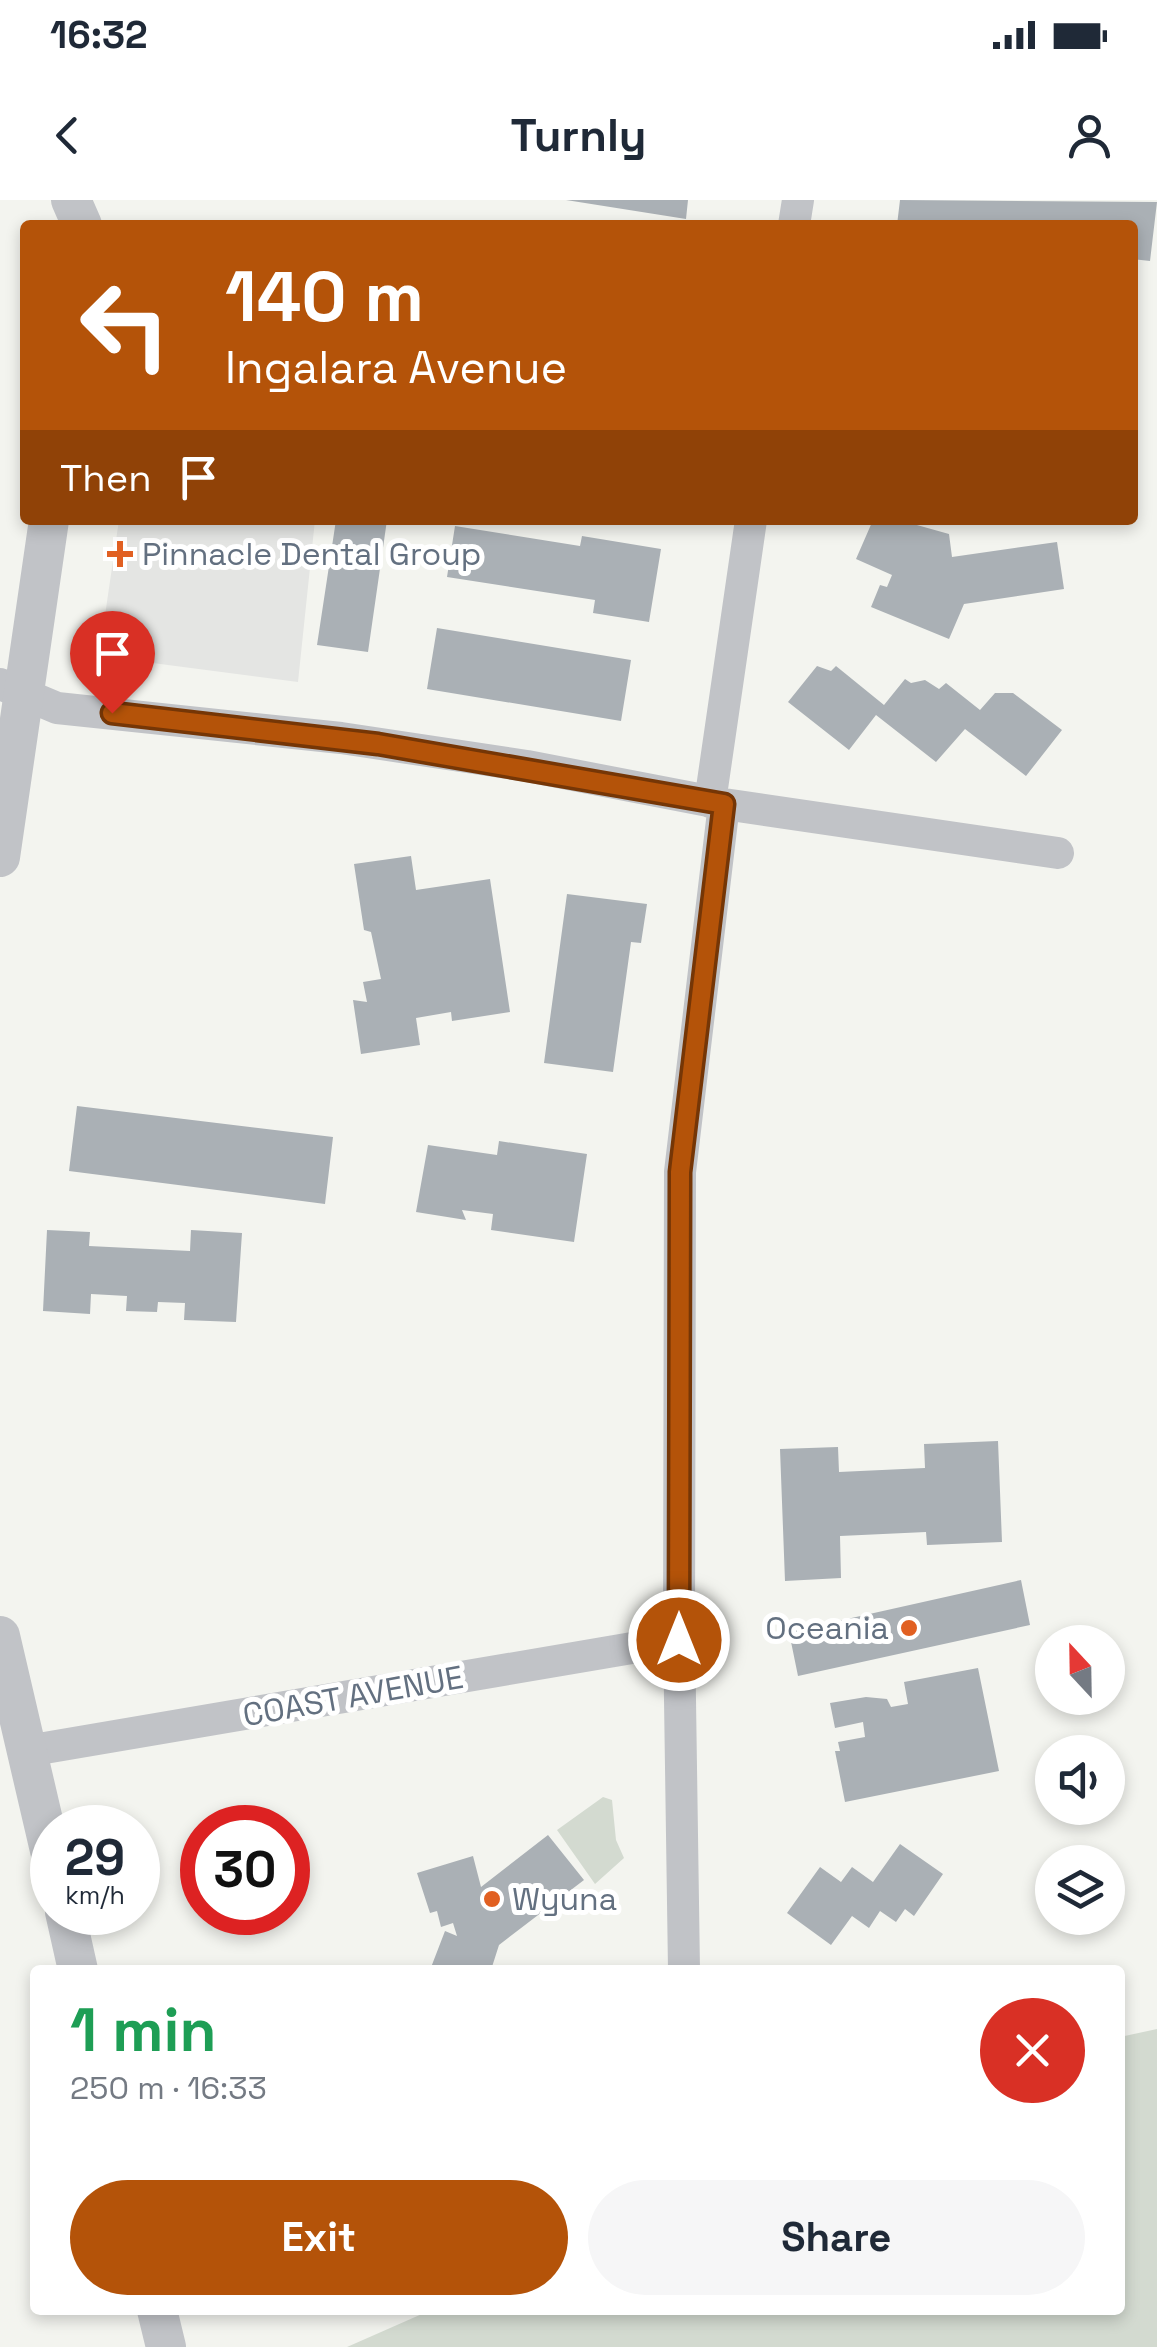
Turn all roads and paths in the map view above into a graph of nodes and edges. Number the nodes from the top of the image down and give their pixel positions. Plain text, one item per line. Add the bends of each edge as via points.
1 (47, 525) edge
2 (750, 525) edge
3 (12, 689) edge
4 (717, 803) junction
5 (1058, 853) dead end
6 (0, 858) edge
7 (0, 1636) edge
8 (679, 1640) junction
9 (27, 1750) junction
10 (40, 1805) edge
11 (70, 1935) edge
12 (77, 1965) edge
13 (684, 1965) edge
14 (158, 2315) edge
15 (166, 2347) edge

1 - 3 street
2 - 4 street
3 - 4 street via 57,708 341,738
3 - 6 street
4 - 5 street
4 - 8 street via 680,1172
7 - 9 street
8 - 9 street, COAST AVENUE
8 - 13 street
9 - 10 street
11 - 12 street
14 - 15 street

